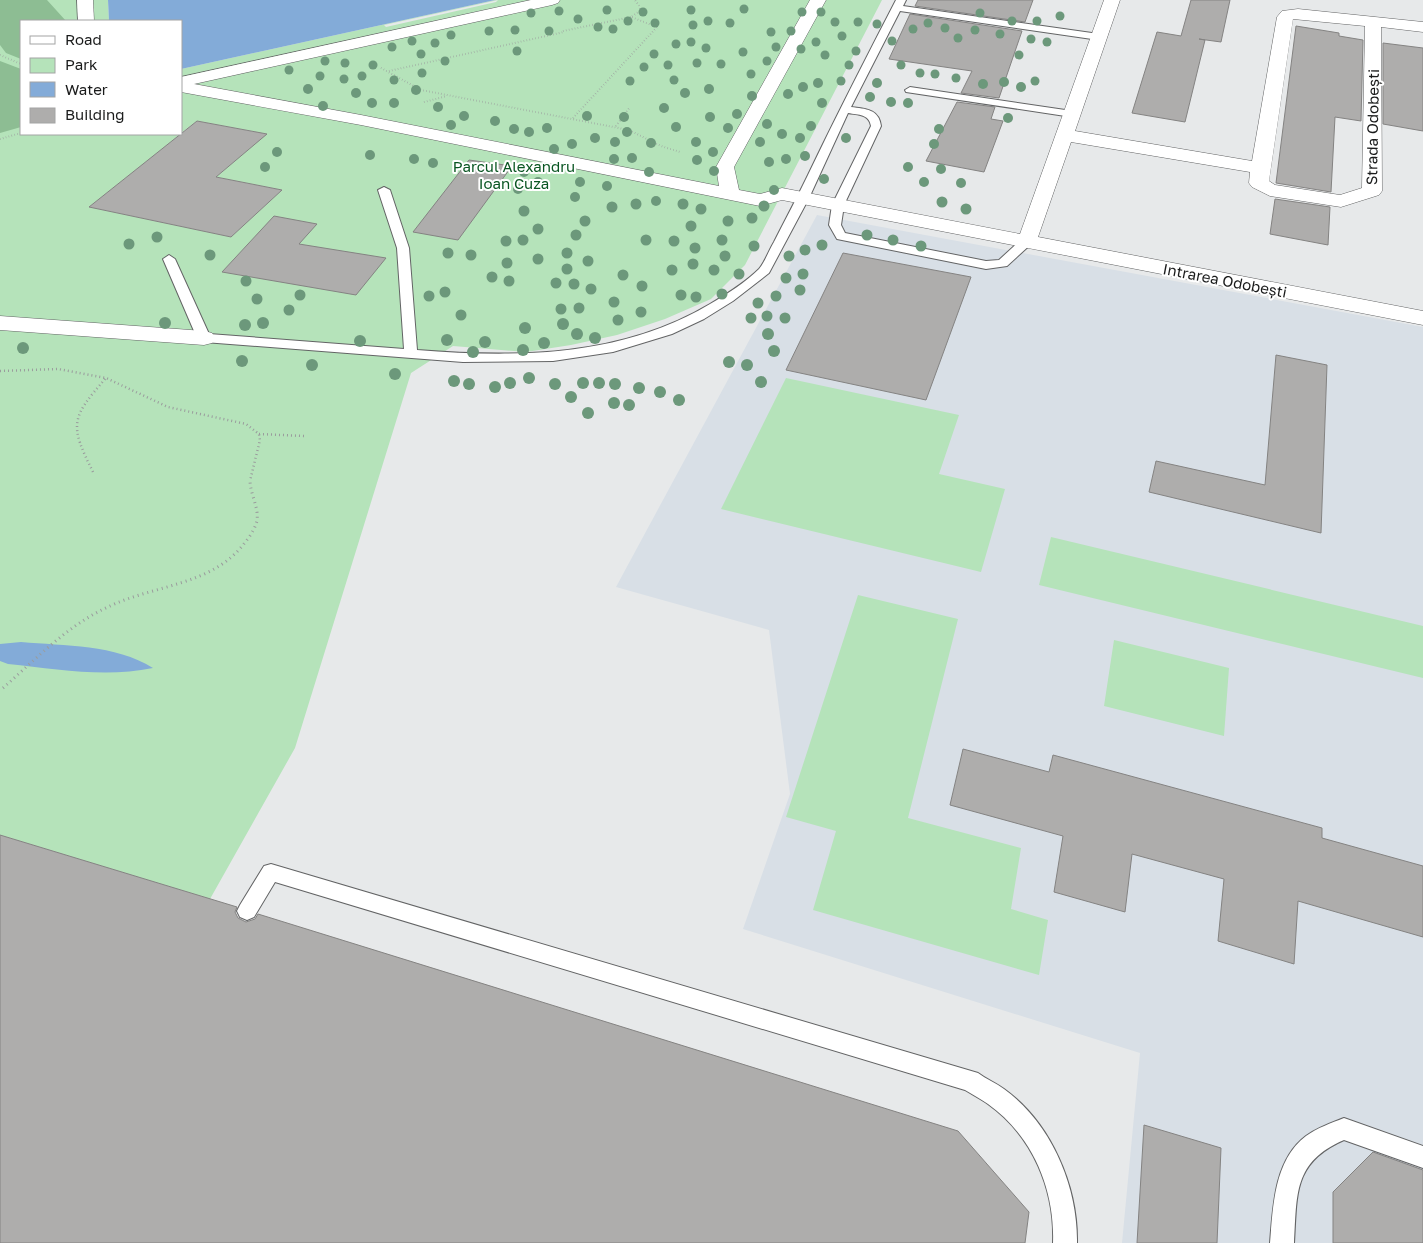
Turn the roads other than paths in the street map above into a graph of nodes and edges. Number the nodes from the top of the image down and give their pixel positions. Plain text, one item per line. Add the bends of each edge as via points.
1 (85, 0) edge
2 (818, 0) edge
3 (1112, 0) edge
4 (544, 2) edge
5 (899, 4) edge
6 (86, 20) edge
7 (1373, 21) junction
8 (1423, 27) edge
9 (1099, 37) junction
10 (182, 82) edge
11 (182, 87) edge
12 (910, 90) dead end
13 (845, 109) junction
14 (1072, 114) junction
15 (1064, 134) junction
16 (1260, 168) junction
17 (384, 190) dead end
18 (730, 193) junction
19 (803, 198) junction
20 (838, 205) junction
21 (1026, 241) junction
22 (169, 260) dead end
23 (1423, 318) edge
24 (0, 323) edge
25 (204, 338) junction
26 (411, 354) junction
27 (247, 911) dead end
28 (1423, 1157) edge
29 (1064, 1243) edge
30 (1282, 1243) edge

1 - 6 street
2 - 18 street via 725,166
3 - 9 street
4 - 10 street
5 - 9 lane
5 - 13 lane
7 - 8 street, Strada Odobești
7 - 16 street, Strada Odobești via 1298,14 1284,17
7 - 16 street, Strada Odobești via 1372,191 1341,202 1270,190 1259,183
9 - 14 street
11 - 18 street
12 - 14 lane
13 - 19 lane
13 - 20 lane via 868,113 875,119 876,126
14 - 15 street
15 - 16 street
15 - 21 street
17 - 26 lane via 403,248
18 - 19 street, Intrarea Odobești via 760,200 782,194
19 - 20 street, Intrarea Odobești
19 - 26 lane via 765,270 729,298 667,331 613,348 553,357 463,358
20 - 21 street, Intrarea Odobești
20 - 21 lane via 835,225 841,236 986,265 1003,263
21 - 23 street, Intrarea Odobești
22 - 25 lane
24 - 25 street
25 - 26 lane
27 - 29 lane via 271,872 970,1081 998,1098 1023,1122 1046,1158 1062,1194 1066,1229
28 - 30 lane via 1344,1129 1312,1145 1294,1166 1285,1202

